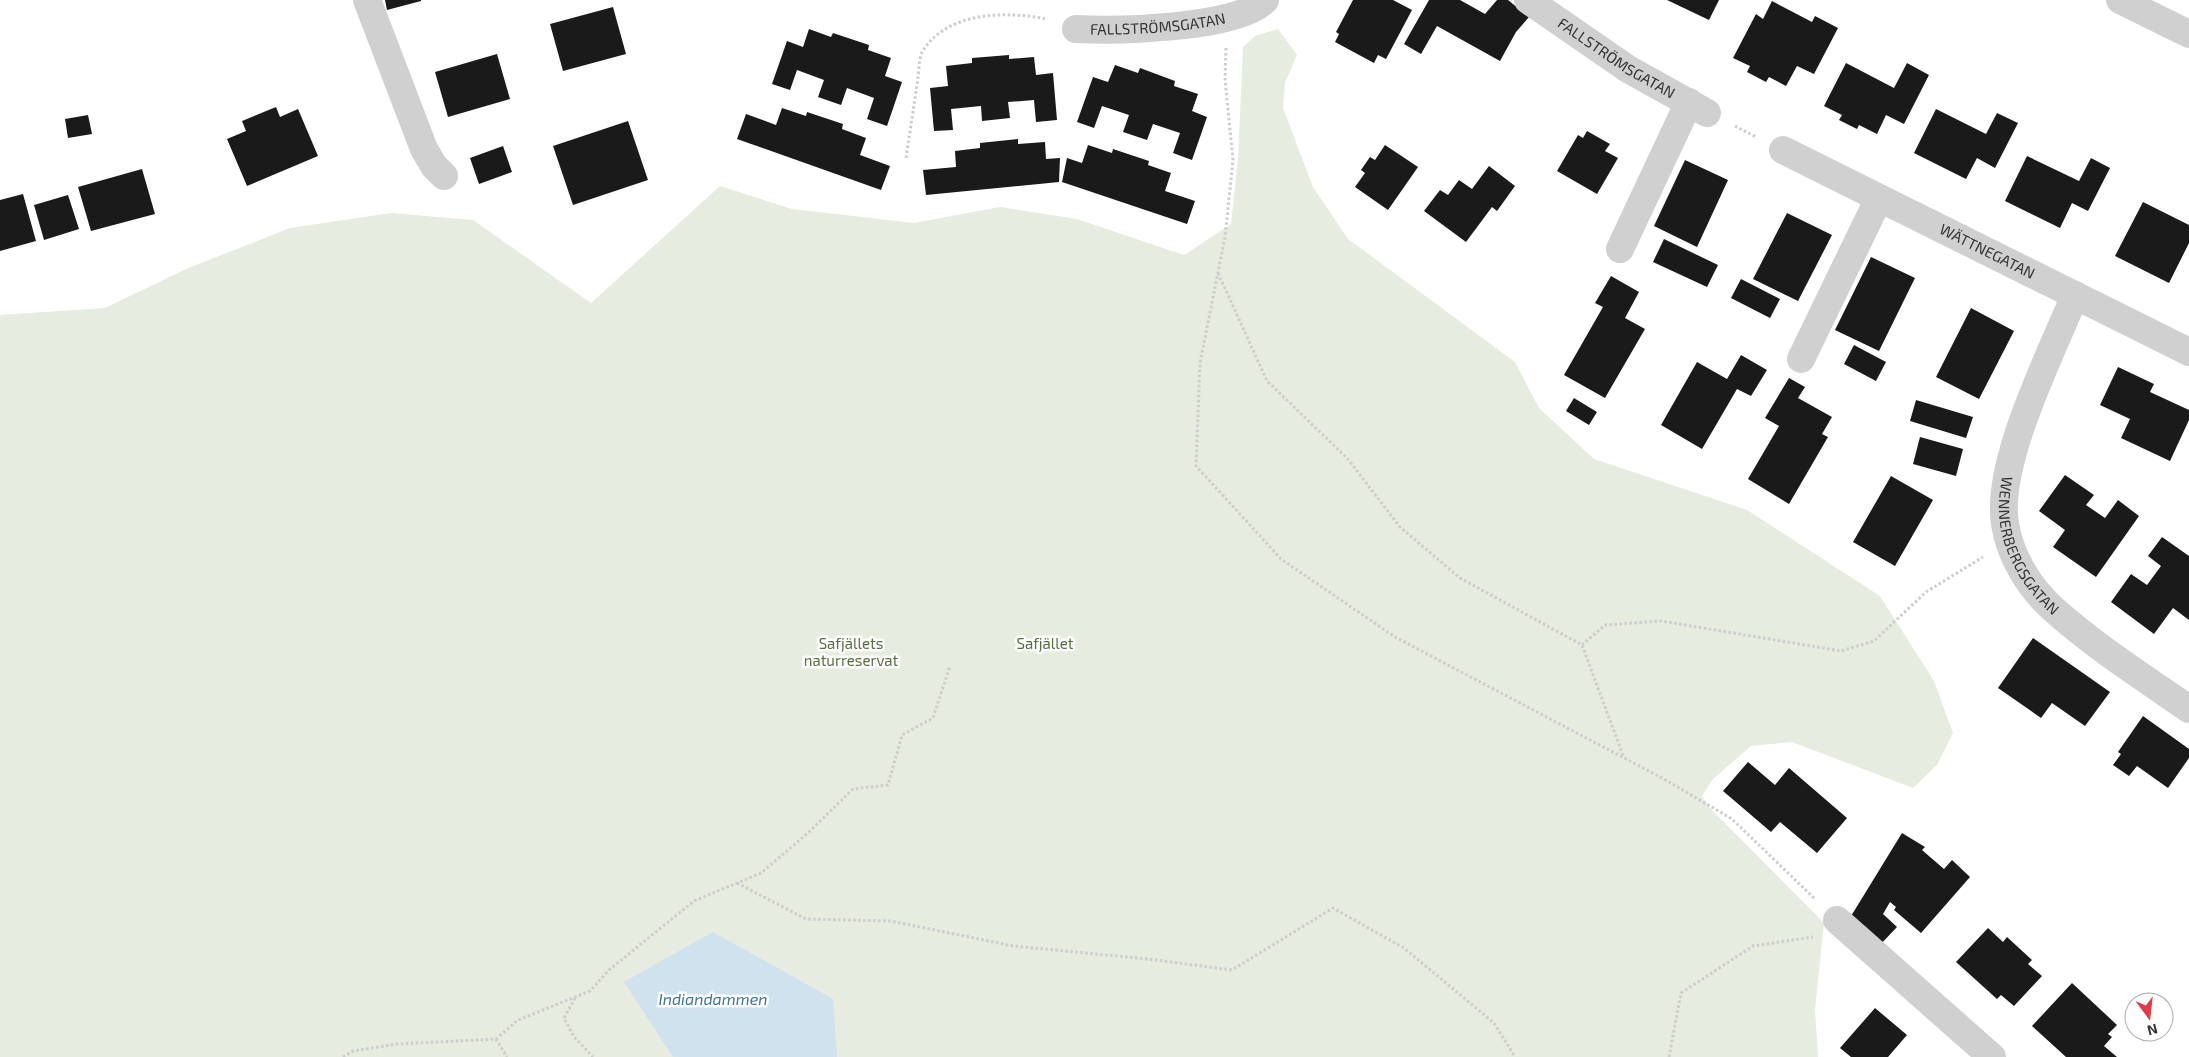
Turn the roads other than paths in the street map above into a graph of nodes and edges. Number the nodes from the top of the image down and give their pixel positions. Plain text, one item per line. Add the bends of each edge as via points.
1 (367, 0) edge
2 (1265, 0) edge
3 (1528, 0) edge
4 (2120, 0) edge
5 (1076, 29) road end
6 (2189, 34) edge
7 (1783, 150) road end
8 (444, 176) dead end
9 (1879, 198) junction
10 (1620, 249) dead end
11 (2075, 295) junction
12 (2189, 352) edge
13 (1800, 359) dead end
14 (2189, 709) edge
15 (1843, 926) road end
16 (1992, 1057) edge

1 - 8 street via 424,148
2 - 5 street, FALLSTRÖMSGATAN via 1235,14 1196,23 1124,31
3 - 10 street, FALLSTRÖMSGATAN via 1628,69 1698,107
4 - 6 street
7 - 9 street, WÄTTNEGATAN
9 - 11 street, WÄTTNEGATAN
9 - 13 street
11 - 12 street, WÄTTNEGATAN
11 - 14 street, WENNERBERGSGATAN via 2008,466 2004,524 2010,546 2026,578 2051,608
15 - 16 street

